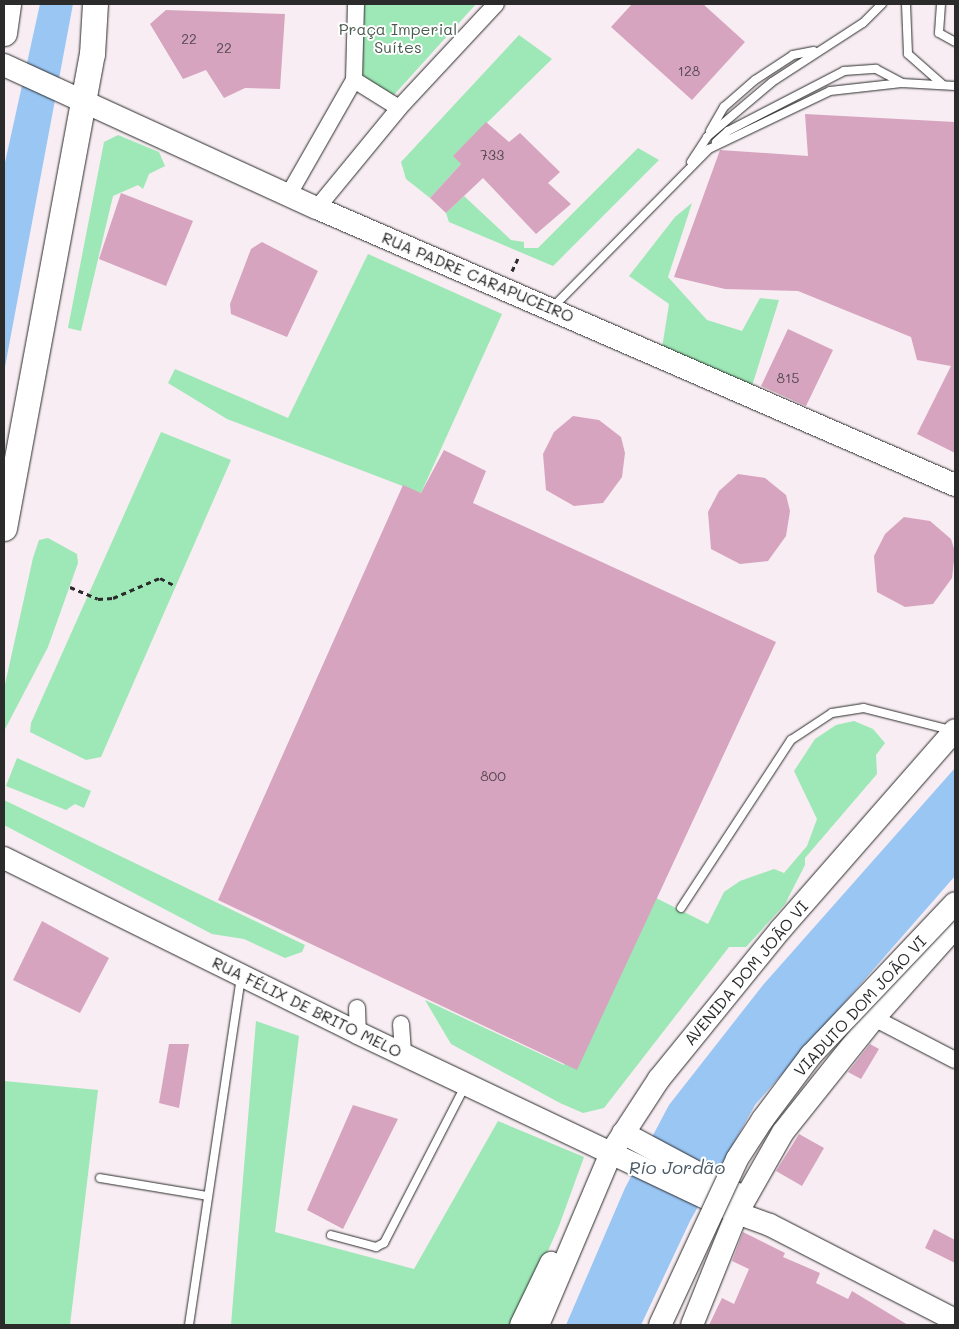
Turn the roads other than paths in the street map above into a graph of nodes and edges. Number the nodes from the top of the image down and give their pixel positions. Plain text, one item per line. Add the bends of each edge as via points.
1 (8, 4) edge
2 (95, 4) edge
3 (356, 4) edge
4 (496, 4) edge
5 (882, 4) edge
6 (906, 4) edge
7 (941, 4) edge
8 (4, 33) edge
9 (955, 42) edge
10 (816, 51) junction
11 (4, 65) edge
12 (354, 80) junction
13 (902, 83) junction
14 (942, 84) junction
15 (955, 86) edge
16 (81, 100) junction
17 (399, 108) junction
18 (707, 137) junction
19 (709, 149) junction
20 (683, 175) junction
21 (289, 194) junction
22 (317, 208) junction
23 (552, 308) junction
24 (955, 484) edge
25 (4, 528) edge
26 (955, 730) edge
27 (4, 858) edge
28 (955, 904) edge
29 (681, 908) dead end
30 (955, 927) edge
31 (242, 977) junction
32 (357, 1008) dead end
33 (874, 1018) junction
34 (400, 1024) dead end
35 (358, 1033) junction
36 (403, 1053) junction
37 (955, 1060) edge
38 (467, 1082) junction
39 (621, 1148) junction
40 (100, 1178) dead end
41 (712, 1189) junction
42 (208, 1196) junction
43 (740, 1205) junction
44 (331, 1235) dead end
45 (574, 1241) junction
46 (955, 1320) edge
47 (188, 1325) edge
48 (520, 1325) edge
49 (538, 1325) edge
50 (660, 1325) edge
51 (692, 1325) edge

1 - 8 main road
2 - 16 main road via 92,54
3 - 12 street
4 - 17 street
5 - 10 lane via 863,23
6 - 14 lane via 908,54
7 - 9 lane via 939,33
10 - 18 lane
10 - 18 lane via 793,55 754,80 724,107
11 - 16 main road, RUA PADRE CARAPUCEIRO
12 - 17 street
12 - 21 street
13 - 14 lane
13 - 19 lane via 830,91
13 - 19 lane via 876,69 844,70 728,132
14 - 15 lane
16 - 21 main road, RUA PADRE CARAPUCEIRO
16 - 25 main road
17 - 22 street
18 - 20 lane
19 - 20 lane
20 - 23 lane
21 - 22 main road, RUA PADRE CARAPUCEIRO
22 - 23 main road, RUA PADRE CARAPUCEIRO
23 - 24 main road, RUA PADRE CARAPUCEIRO
26 - 29 lane via 864,708 832,713 791,740
26 - 39 main road, AVENIDA DOM JOÃO VI via 781,929 659,1079
27 - 31 main road, RUA FÉLIX DE BRITO MELO
28 - 50 main road, VIADUTO DOM JOÃO VI, bridge via 811,1055 763,1118 737,1159
30 - 33 main road
31 - 35 main road, RUA FÉLIX DE BRITO MELO
31 - 42 lane
32 - 35 street
33 - 37 street
33 - 43 main road via 792,1119
34 - 36 street
35 - 36 main road, RUA FÉLIX DE BRITO MELO
36 - 38 main road, RUA FÉLIX DE BRITO MELO
38 - 39 main road, RUA FÉLIX DE BRITO MELO
38 - 44 lane via 384,1243 376,1247
39 - 41 main road
39 - 41 main road via 645,1144
39 - 45 main road, AVENIDA DOM JOÃO VI
40 - 42 lane
41 - 43 main road
42 - 47 lane
43 - 46 main road via 770,1224
43 - 51 main road
45 - 48 main road via 546,1267
45 - 49 main road

